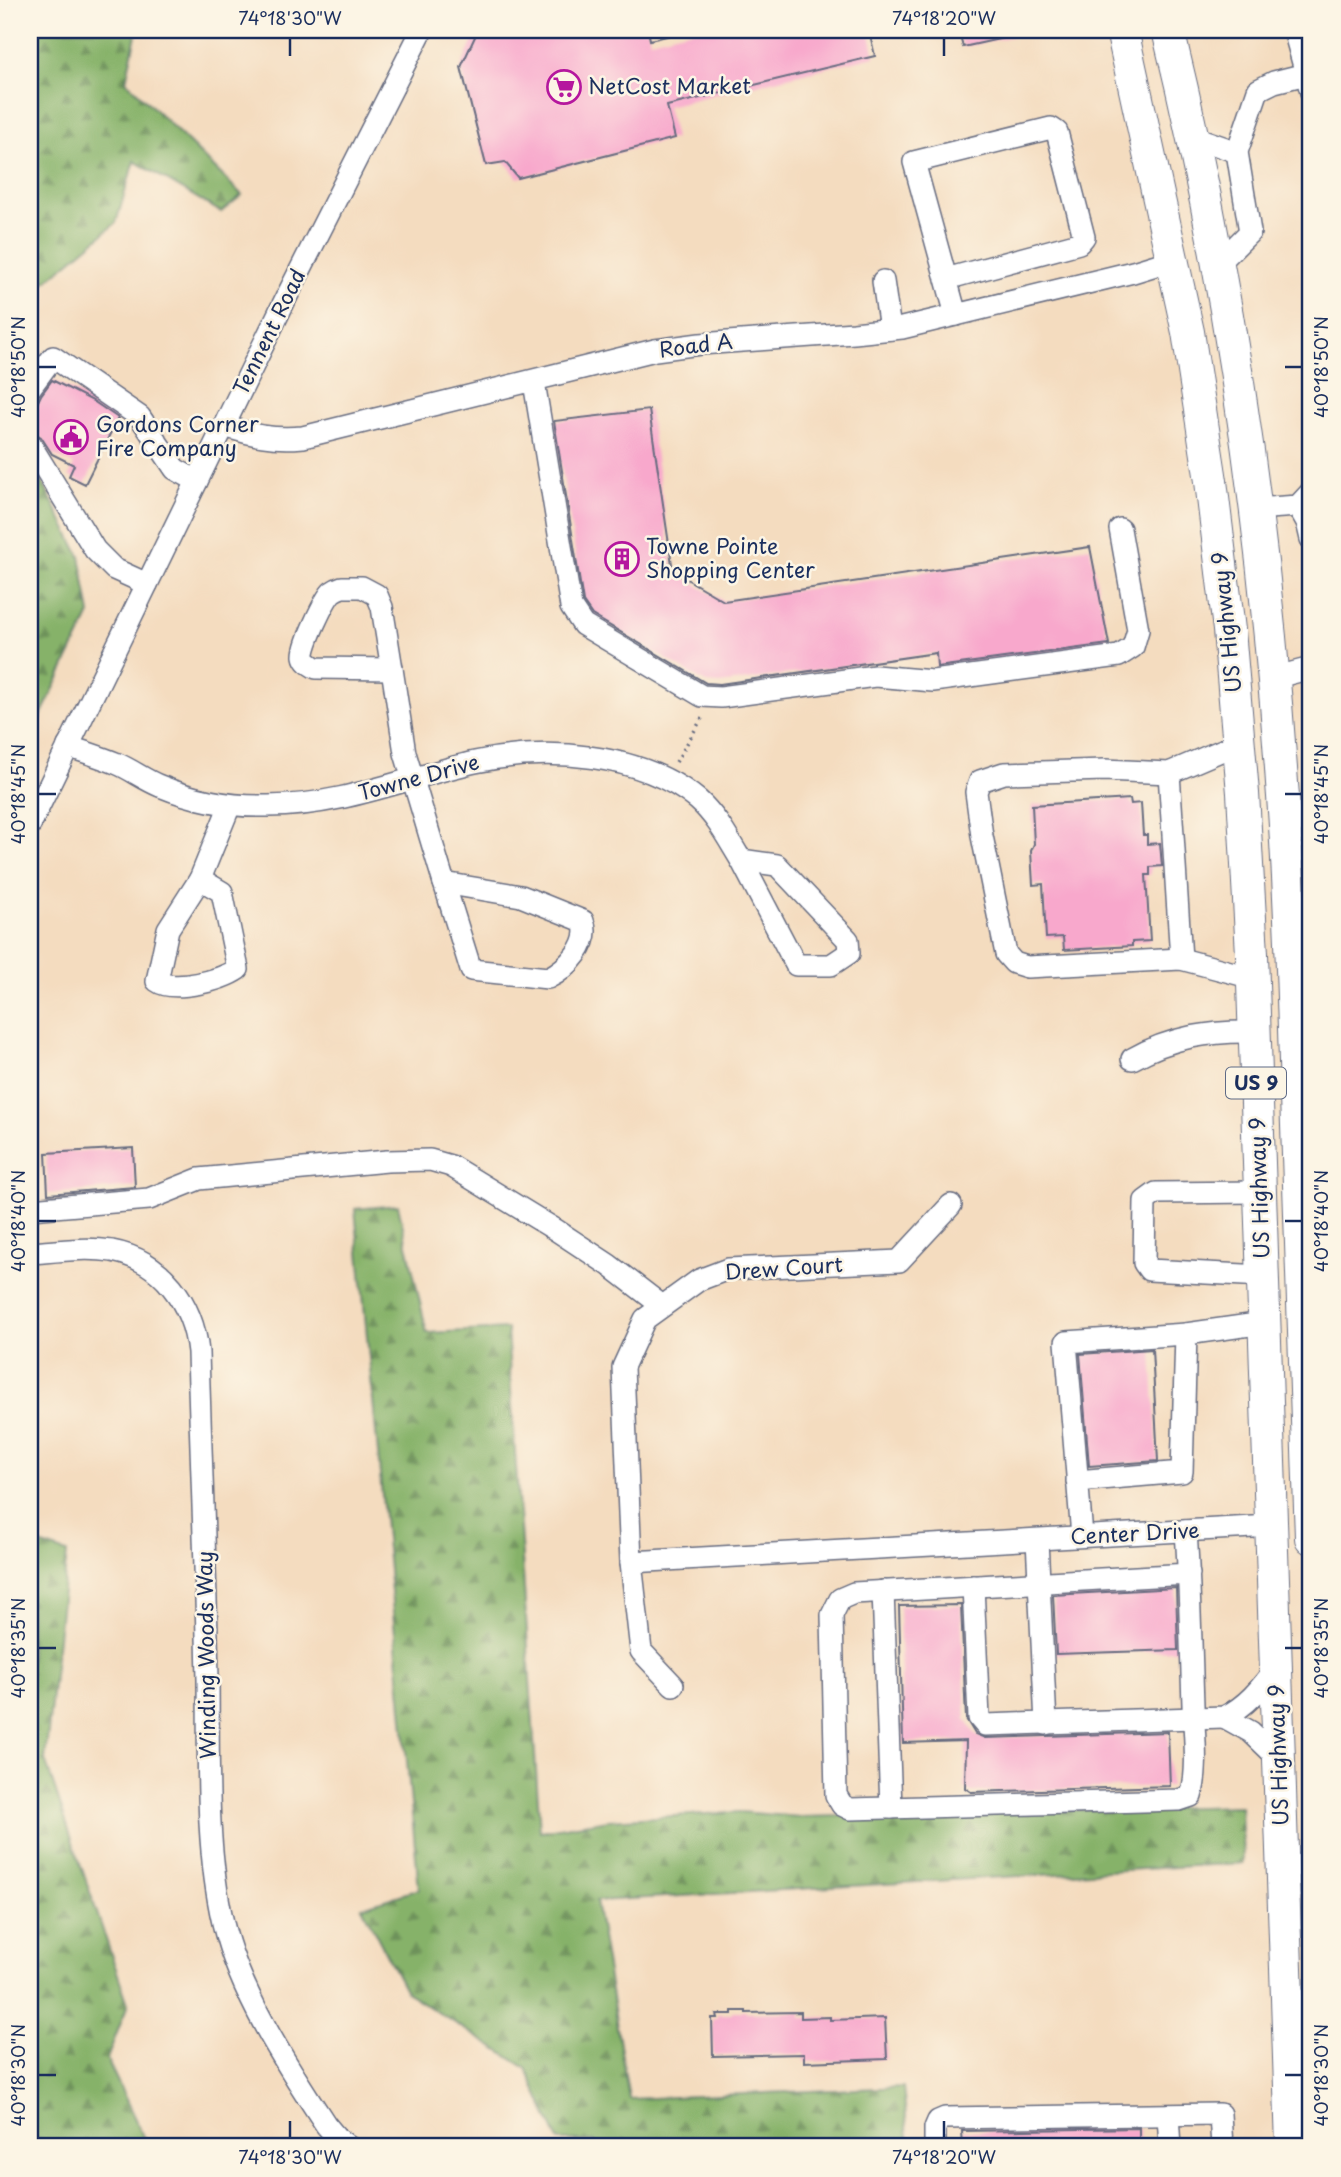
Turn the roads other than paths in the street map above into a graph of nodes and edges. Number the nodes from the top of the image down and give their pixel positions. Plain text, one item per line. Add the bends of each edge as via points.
1 (422, 30) edge
2 (1122, 30) edge
3 (1168, 30) edge
4 (1294, 30) edge
5 (1309, 83) edge
6 (1191, 136) junction
7 (1237, 152) junction
8 (1172, 260) junction
9 (1217, 265) junction
10 (946, 279) junction
11 (883, 281) dead end
12 (956, 315) junction
13 (890, 329) junction
14 (534, 382) junction
15 (30, 388) edge
16 (224, 426) junction
17 (30, 444) edge
18 (197, 481) junction
19 (1305, 499) edge
20 (1255, 509) junction
21 (1121, 529) dead end
22 (1311, 539) edge
23 (147, 584) junction
24 (1311, 668) edge
25 (392, 670) junction
26 (1273, 678) junction
27 (1239, 743) junction
28 (68, 746) junction
29 (1170, 773) junction
30 (413, 780) junction
31 (230, 805) junction
32 (1298, 818) edge
33 (30, 825) edge
34 (741, 860) junction
35 (200, 879) junction
36 (444, 883) junction
37 (1301, 926) edge
38 (1181, 959) junction
39 (1252, 978) junction
40 (1254, 1032) junction
41 (1132, 1059) dead end
42 (1304, 1126) edge
43 (1305, 1177) edge
44 (1260, 1192) junction
45 (951, 1205) dead end
46 (30, 1209) edge
47 (30, 1253) edge
48 (1263, 1276) junction
49 (661, 1305) junction
50 (1264, 1323) junction
51 (1186, 1334) junction
52 (1309, 1387) edge
53 (1310, 1441) edge
54 (1077, 1481) junction
55 (1271, 1526) junction
56 (1186, 1531) junction
57 (1082, 1536) junction
58 (1311, 1538) edge
59 (1037, 1540) junction
60 (631, 1562) junction
61 (1189, 1574) junction
62 (1039, 1583) junction
63 (973, 1586) junction
64 (883, 1591) junction
65 (1276, 1668) junction
66 (673, 1685) dead end
67 (1194, 1717) junction
68 (1224, 1717) junction
69 (1046, 1724) junction
70 (1279, 1759) junction
71 (891, 1808) junction
72 (1168, 2115) junction
73 (1290, 2145) edge
74 (349, 2147) edge
75 (935, 2147) edge
76 (1170, 2147) edge
77 (1222, 2147) edge

1 - 16 street, Tennent Road
2 - 8 highway, US Highway 9 / US 9
3 - 6 highway, US Highway 9 / US 9
4 - 5 street
5 - 7 street via 1274,82 1258,90
6 - 7 street
6 - 9 highway, US Highway 9 / US 9
7 - 9 street via 1250,232
8 - 12 street, Road A
8 - 27 highway, US Highway 9 / US 9 via 1214,500
9 - 20 highway, US Highway 9 / US 9
10 - 10 street via 914,162 1051,128 1057,132 1084,237 1079,243
10 - 12 street
11 - 13 street
12 - 13 street, Road A
13 - 14 street, Road A via 655,350
14 - 16 street, Road A via 303,437 263,438
14 - 21 street via 571,607 583,625 702,696 876,676 933,681 1119,656 1133,647 1138,631
15 - 18 street via 53,357 140,417 175,469
16 - 18 street, Tennent Road
17 - 23 street via 95,550 114,569
18 - 23 street, Tennent Road
19 - 20 street
19 - 22 street
20 - 26 highway, US Highway 9 / US 9
23 - 28 street, Tennent Road
24 - 26 street
25 - 25 street via 308,664 306,643 333,591 362,587 377,595
25 - 30 street
26 - 32 highway, US Highway 9 / US 9
27 - 29 street
27 - 39 highway, US Highway 9 / US 9
28 - 31 street, Towne Drive via 172,790
28 - 33 street, Tennent Road
29 - 38 street
29 - 38 street via 1004,772 980,781 976,792 1006,954 1014,963 1027,967
30 - 31 street, Towne Drive via 308,804
30 - 34 street, Towne Drive via 475,762 529,756 614,762 666,779 686,791 711,813
30 - 36 street
31 - 35 street
32 - 37 highway, US Highway 9 / US 9
34 - 34 street, Towne Drive via 777,865 848,940 849,953 831,965 796,965
35 - 35 street via 222,892 239,969 195,984 161,985 157,981 168,929
36 - 36 street via 522,896 583,921 585,940 548,978 471,970
37 - 42 highway, US Highway 9 / US 9
38 - 39 street
39 - 40 highway, US Highway 9 / US 9
40 - 41 street via 1202,1033 1151,1048
40 - 44 highway, US Highway 9 / US 9
42 - 43 highway, US Highway 9 / US 9
43 - 52 highway, US Highway 9 / US 9
44 - 48 highway, US Highway 9 / US 9
44 - 48 street via 1156,1194 1145,1201 1144,1263 1149,1270
45 - 49 street, Drew Court via 899,1261 728,1269 699,1280
46 - 49 street via 149,1199 199,1179 430,1160 451,1166 556,1230
47 - 74 street, Winding Woods Way via 98,1250 132,1257 170,1283 193,1324 210,1791 223,1924 254,2005 326,2125
48 - 50 highway, US Highway 9 / US 9
49 - 60 street, Drew Court via 645,1319 623,1367
50 - 51 street
50 - 55 highway, US Highway 9 / US 9
51 - 54 street via 1182,1472
51 - 54 street via 1066,1342
52 - 53 highway, US Highway 9 / US 9
53 - 58 highway, US Highway 9 / US 9
54 - 57 street
55 - 56 street, Center Drive
55 - 65 highway, US Highway 9 / US 9
56 - 57 street, Center Drive
56 - 61 street
57 - 59 street, Center Drive
59 - 60 street, Center Drive
59 - 62 street
60 - 66 street, Drew Court via 642,1651
61 - 62 street
61 - 67 street
62 - 63 street
62 - 69 street
63 - 64 street
63 - 69 street via 979,1718 985,1725
64 - 71 street
64 - 71 street via 853,1592 840,1599 832,1615 836,1795 850,1809
65 - 68 street via 1256,1694
65 - 70 highway, US Highway 9 / US 9
67 - 68 street
67 - 69 street
67 - 71 street via 1195,1784 1191,1796 1179,1800
68 - 70 street via 1251,1732
70 - 73 highway, US Highway 9 / US 9
72 - 75 street via 945,2118 935,2128
72 - 76 street
72 - 77 street via 1220,2114

